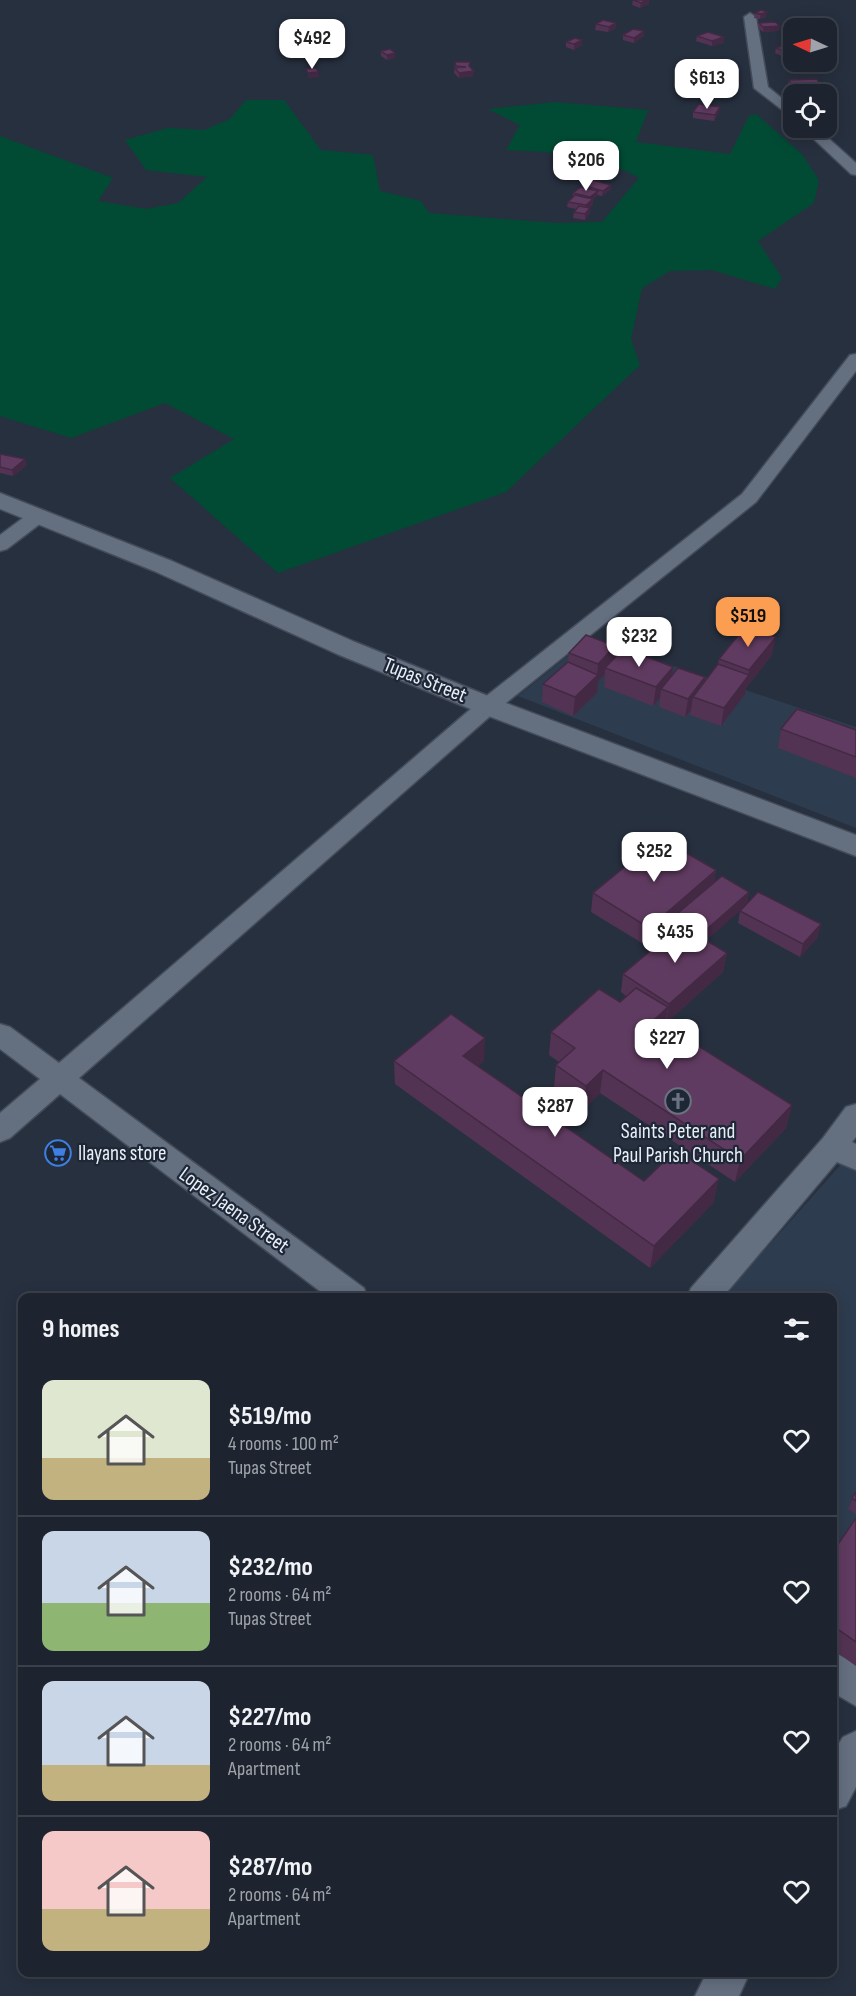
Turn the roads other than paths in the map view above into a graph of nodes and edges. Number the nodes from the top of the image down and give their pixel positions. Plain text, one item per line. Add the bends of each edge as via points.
1 (750, 18) dead end
2 (783, 106) edge
3 (820, 138) edge
4 (856, 171) edge
5 (856, 359) edge
6 (0, 500) edge
7 (38, 516) junction
8 (0, 545) edge
9 (488, 706) junction
10 (856, 846) edge
11 (0, 1034) edge
12 (59, 1081) junction
13 (856, 1115) edge
14 (0, 1130) edge
15 (844, 1152) edge
16 (346, 1293) edge
17 (707, 1293) edge
18 (837, 1673) edge
19 (856, 1688) edge
20 (856, 1750) edge
21 (837, 1783) edge
22 (727, 1977) edge
23 (716, 1996) edge

1 - 2 street via 760,88
3 - 4 street
5 - 9 street via 749,498
6 - 7 street, Tupas Street
7 - 8 street
7 - 9 street, Tupas Street
9 - 10 street, Tupas Street
9 - 12 street
11 - 12 street, Lopez Jaena Street
12 - 14 street
12 - 16 street, Lopez Jaena Street
13 - 15 street
15 - 17 street
18 - 19 street
20 - 21 street
22 - 23 street

